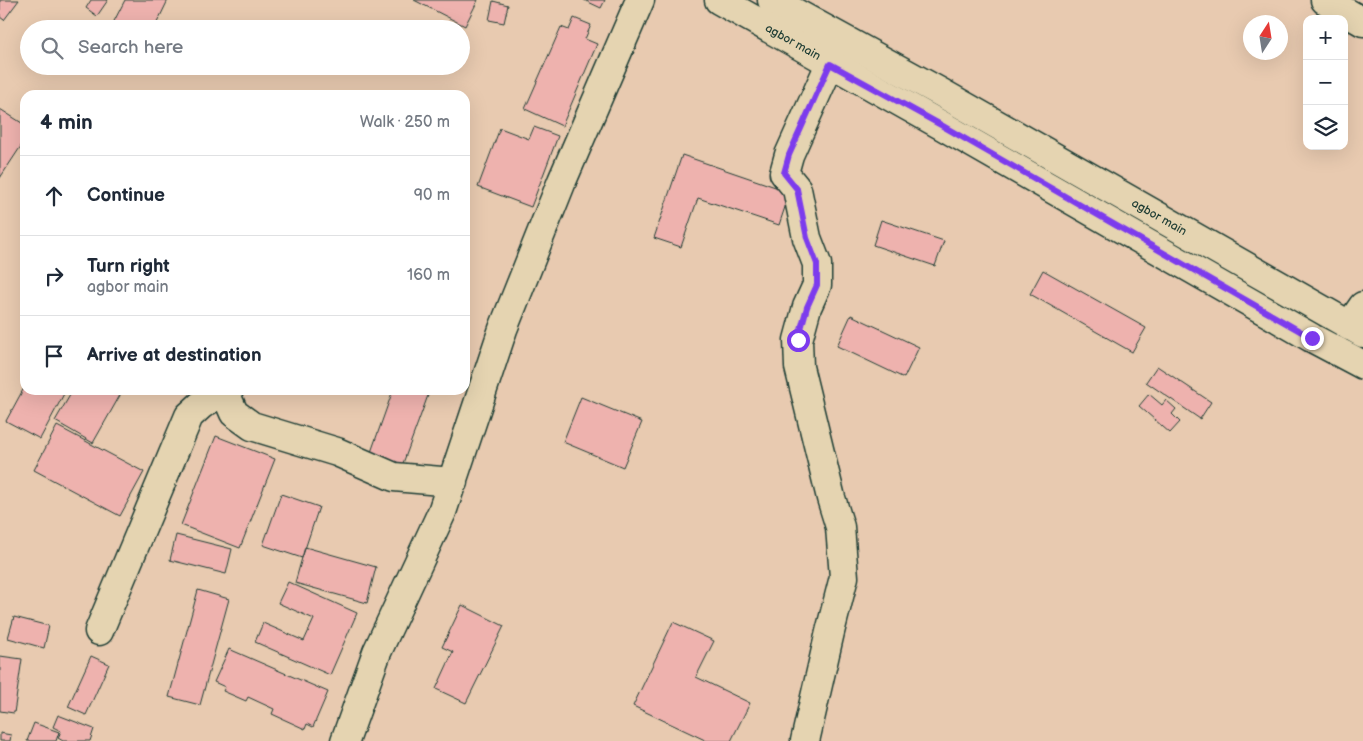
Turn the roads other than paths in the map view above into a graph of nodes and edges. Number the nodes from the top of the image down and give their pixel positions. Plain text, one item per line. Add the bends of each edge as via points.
1 (640, 0) edge
2 (719, 0) edge
3 (772, 0) edge
4 (1325, 0) edge
5 (1363, 22) edge
6 (830, 64) junction
7 (1358, 321) edge
8 (1363, 365) edge
9 (217, 395) edge
10 (225, 395) edge
11 (452, 482) junction
12 (100, 631) dead end
13 (345, 741) edge
14 (805, 741) edge

1 - 11 street via 503,329
2 - 6 street, agbor main
3 - 7 street, agbor main
4 - 5 street
6 - 8 street, agbor main
6 - 14 street via 784,173 797,189 807,238 817,264 817,285 798,340 799,366 840,526 844,577
9 - 12 street via 189,416
10 - 11 street via 234,412 252,426 337,452 394,477
11 - 13 street via 442,512 378,652

